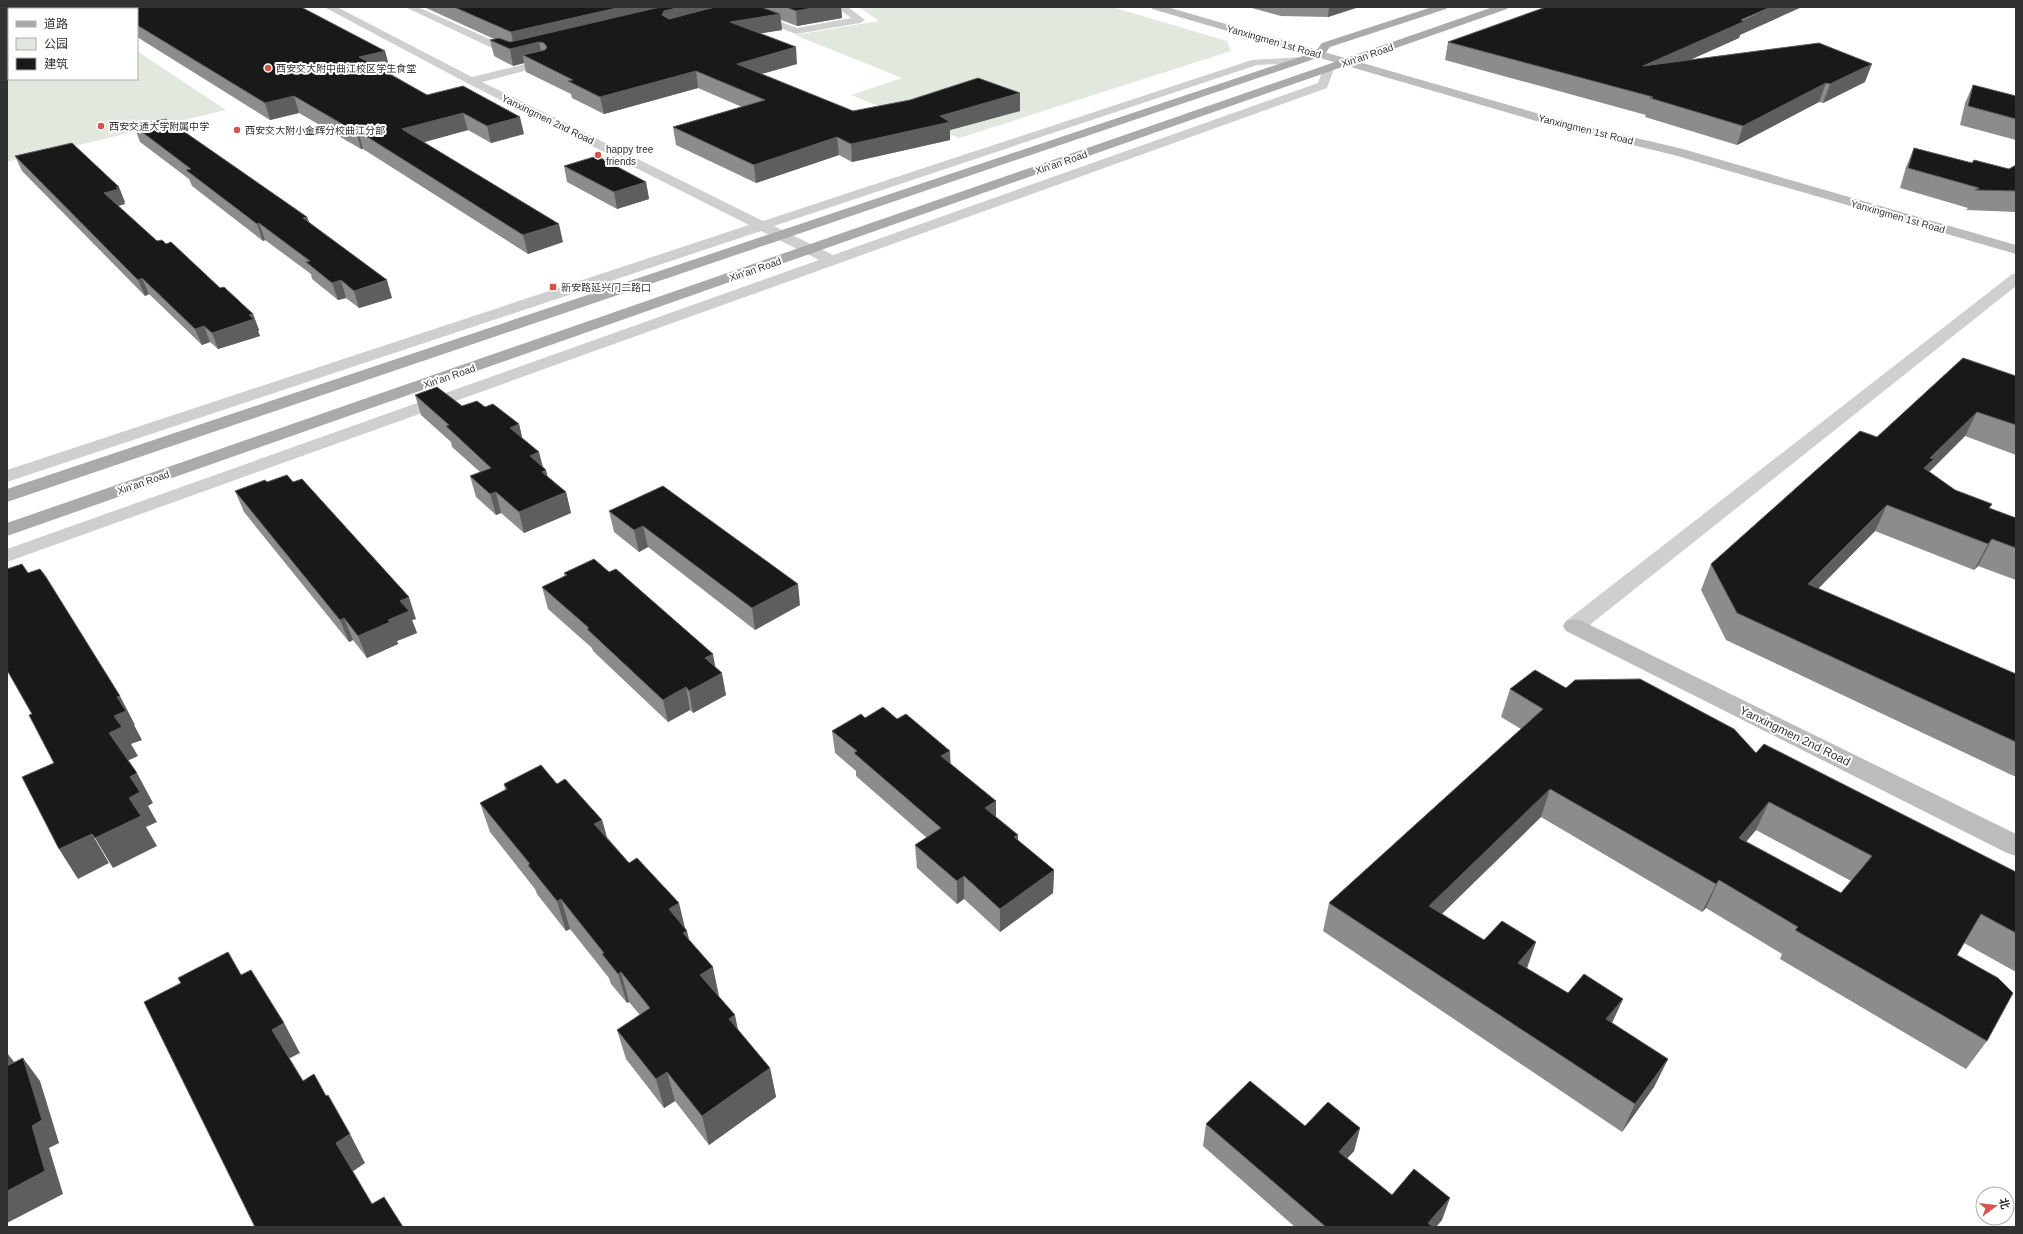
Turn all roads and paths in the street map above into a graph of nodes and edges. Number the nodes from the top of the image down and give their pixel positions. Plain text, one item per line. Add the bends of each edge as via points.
1 (329, 7) edge
2 (410, 7) edge
3 (841, 7) edge
4 (1156, 7) edge
5 (1188, 7) edge
6 (1442, 7) edge
7 (1503, 7) edge
8 (732, 11) edge
9 (1323, 49) junction
10 (528, 51) edge
11 (1365, 56) junction
12 (563, 58) edge
13 (1302, 60) junction
14 (1347, 62) junction
15 (1328, 69) junction
16 (471, 81) junction
17 (762, 225) junction
18 (782, 235) junction
19 (2016, 243) edge
20 (810, 250) junction
21 (2016, 250) edge
22 (833, 261) junction
23 (2016, 278) edge
24 (7, 476) edge
25 (7, 496) edge
26 (7, 530) edge
27 (7, 556) edge
28 (2016, 846) edge

1 - 16 street, Yanxingmen 2nd Road
2 - 10 street via 513,54
3 - 8 street via 860,20 796,31 746,11
4 - 9 street, Yanxingmen 1st Road
5 - 9 street, Yanxingmen 1st Road
6 - 9 main road, Xin'an Road
7 - 11 main road, Xin'an Road
9 - 11 street, Yanxingmen 1st Road
9 - 13 main road, Xin'an Road
9 - 14 street, Yanxingmen 1st Road
11 - 14 main road, Xin'an Road
11 - 19 street, Yanxingmen 1st Road
12 - 16 street
13 - 17 street via 1256,62
13 - 18 main road, Xin'an Road
14 - 15 main road, Xin'an Road
14 - 21 street, Yanxingmen 1st Road via 1561,124 1678,152
15 - 20 main road, Xin'an Road
15 - 22 street via 1323,85
16 - 17 street, Yanxingmen 2nd Road
17 - 18 street, Yanxingmen 2nd Road
17 - 24 street
18 - 20 street, Yanxingmen 2nd Road
18 - 25 main road, Xin'an Road
20 - 22 street, Yanxingmen 2nd Road
20 - 26 main road, Xin'an Road
22 - 27 street
23 - 28 street, Yanxingmen 2nd Road via 1574,626

